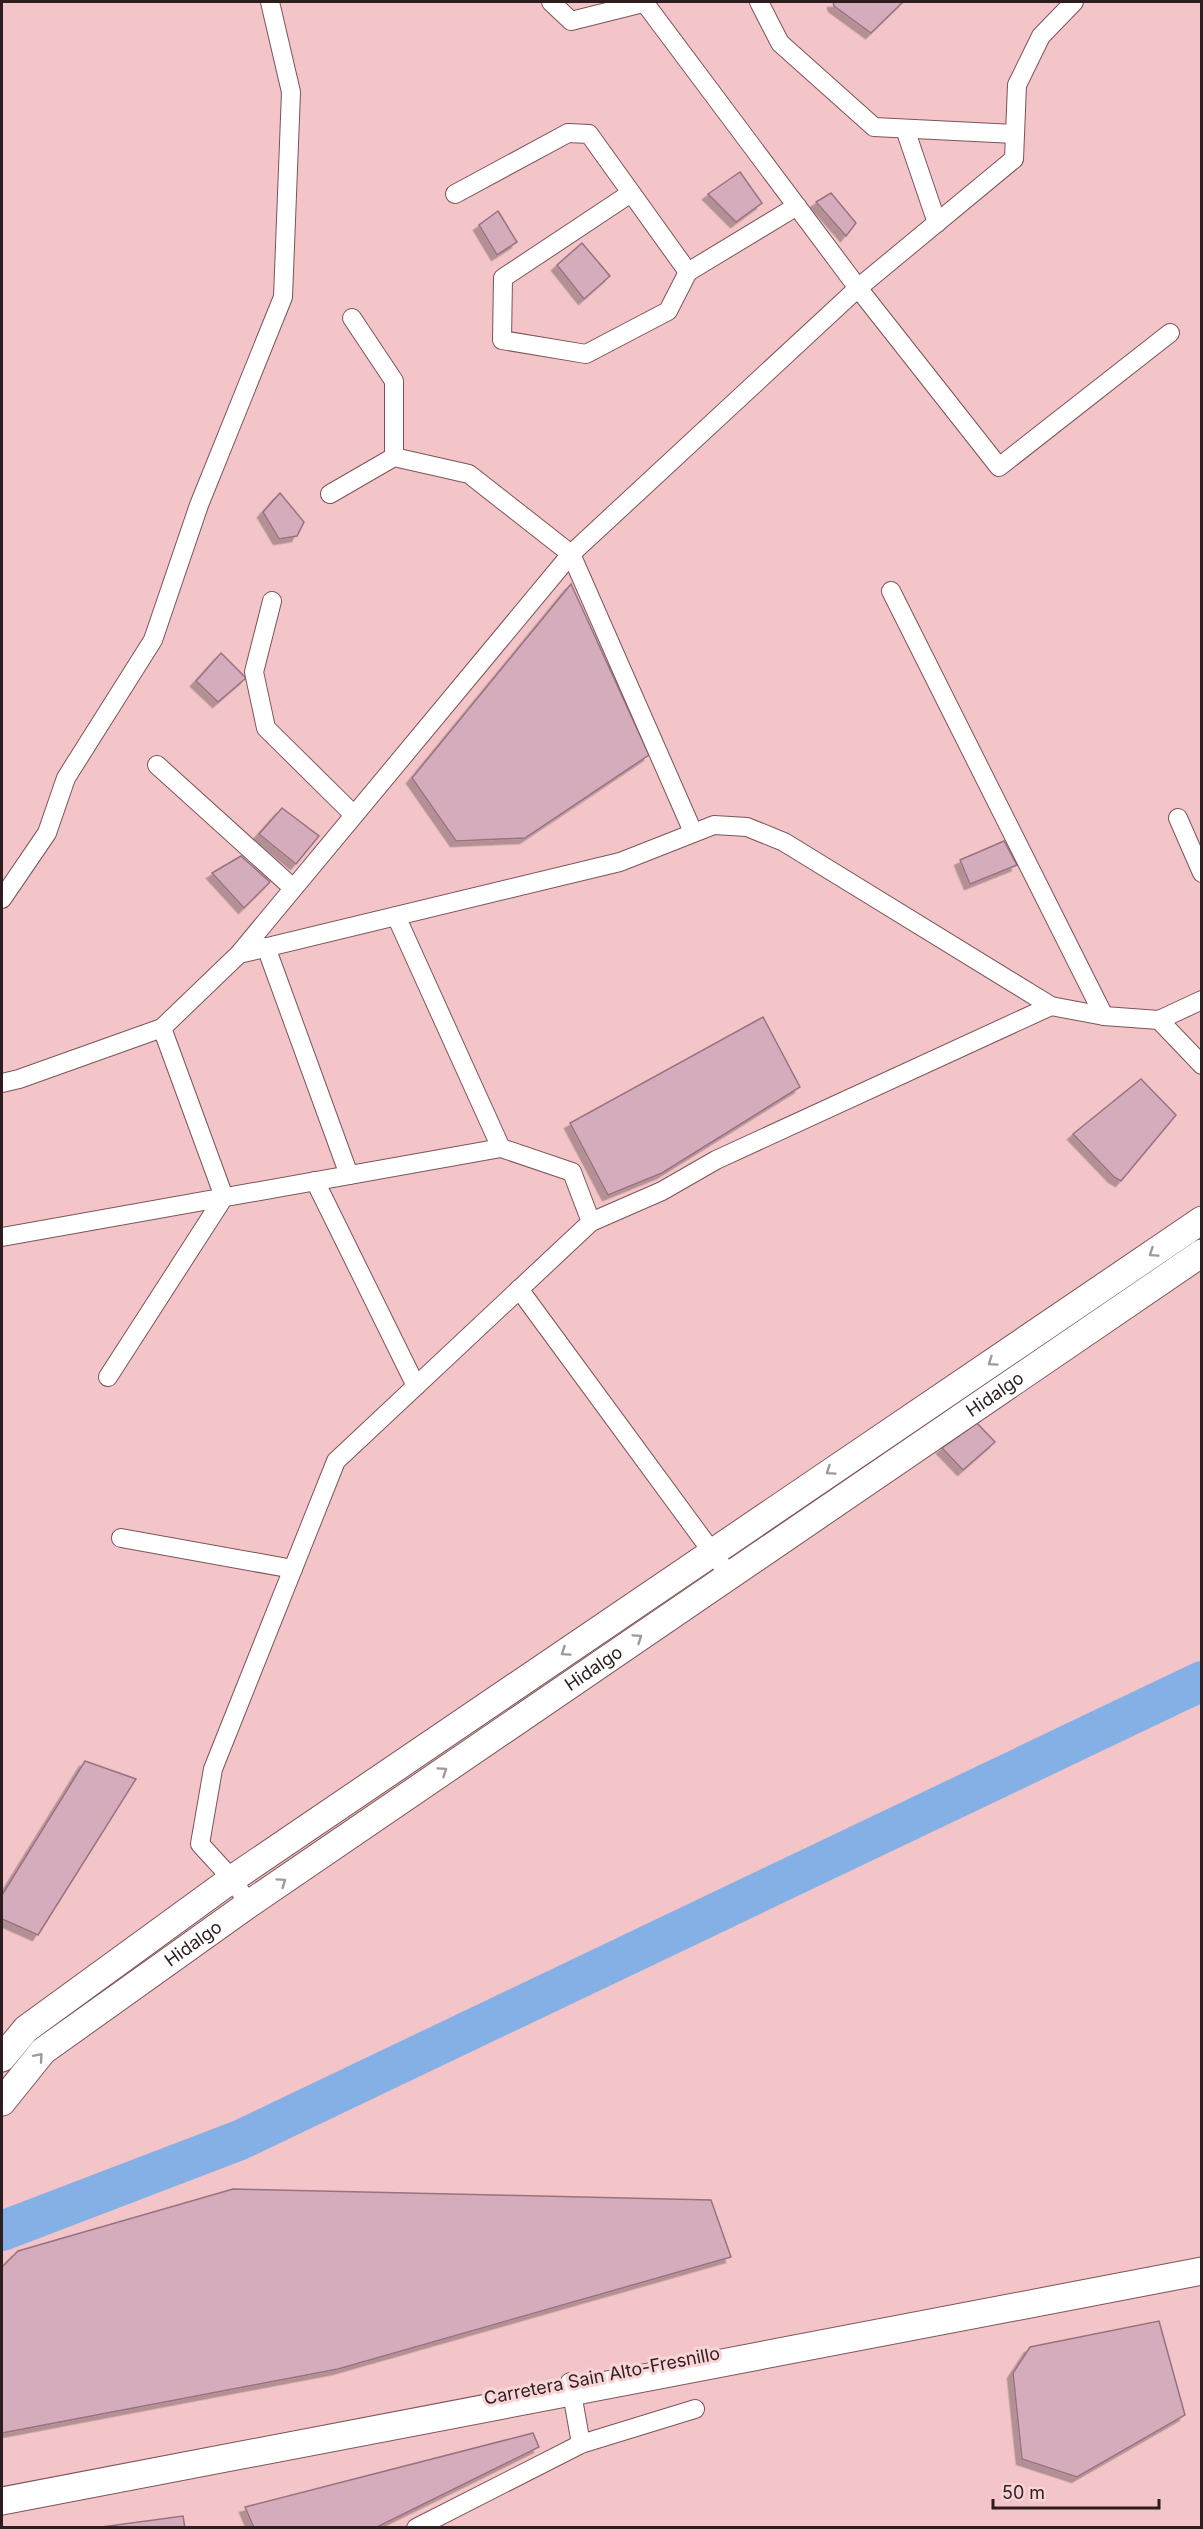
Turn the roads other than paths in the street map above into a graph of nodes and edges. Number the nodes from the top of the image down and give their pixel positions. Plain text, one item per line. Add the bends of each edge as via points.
1 (270, 2) edge
2 (551, 2) edge
3 (644, 2) edge
4 (759, 2) edge
5 (1074, 2) edge
6 (905, 129) junction
7 (1015, 134) junction
8 (632, 193) junction
9 (455, 194) dead end
10 (797, 206) junction
11 (937, 222) junction
12 (688, 272) junction
13 (858, 288) junction
14 (352, 318) dead end
15 (1170, 333) dead end
16 (394, 457) junction
17 (330, 494) dead end
18 (571, 554) junction
19 (891, 591) dead end
20 (272, 601) dead end
21 (157, 765) dead end
22 (354, 815) junction
23 (1178, 818) dead end
24 (693, 832) junction
25 (1202, 873) edge
26 (293, 888) junction
27 (2, 899) edge
28 (396, 916) junction
29 (266, 947) junction
30 (238, 954) junction
31 (1202, 1000) edge
32 (1051, 1006) junction
33 (1104, 1016) junction
34 (1159, 1020) junction
35 (162, 1028) junction
36 (1202, 1065) edge
37 (2, 1083) edge
38 (501, 1148) junction
39 (349, 1175) junction
40 (315, 1181) junction
41 (224, 1197) junction
42 (1202, 1220) edge
43 (591, 1222) junction
44 (2, 1237) edge
45 (1202, 1253) edge
46 (519, 1289) junction
47 (108, 1377) dead end
48 (416, 1386) junction
49 (121, 1538) dead end
50 (713, 1552) junction
51 (293, 1569) junction
52 (729, 1575) junction
53 (232, 1879) junction
54 (249, 1904) junction
55 (2, 2058) edge
56 (2, 2102) edge
57 (1202, 2262) edge
58 (1202, 2271) edge
59 (570, 2387) junction
60 (695, 2409) dead end
61 (581, 2444) junction
62 (2, 2490) edge
63 (2, 2501) edge
64 (416, 2528) edge

1 - 27 street via 291,92 283,297 199,505 153,640 66,778 46,833
2 - 3 street via 571,21
3 - 10 street
4 - 6 street via 780,43 874,127
5 - 7 street via 1041,36 1017,85
6 - 7 street
6 - 11 street
7 - 11 street via 1014,159
8 - 9 street via 589,134 568,133
8 - 12 street
8 - 12 street via 503,278 502,340 586,354 668,312
10 - 12 street
10 - 13 street
11 - 13 street
13 - 15 street via 999,467
13 - 18 street
14 - 16 street via 394,381
16 - 17 street
16 - 18 street via 469,474
18 - 22 street
18 - 24 street
19 - 33 street
20 - 22 street via 254,672 266,728
21 - 26 street
22 - 26 street
23 - 25 street
24 - 28 street via 620,862
24 - 32 street via 714,825 747,827 784,842
26 - 30 street
28 - 29 street
28 - 38 street
29 - 30 street
29 - 39 street
30 - 35 street
31 - 34 street
32 - 33 street
32 - 43 street
33 - 34 street
34 - 36 street
35 - 37 street
35 - 41 street
38 - 39 street
38 - 43 street via 572,1172
39 - 40 street
40 - 41 street
40 - 48 street
41 - 44 street
41 - 47 street
42 -> 50 main road, Hidalgo
43 - 46 street
45 - 52 main road, Hidalgo
46 - 48 street
46 - 50 street
48 - 51 street via 336,1461
49 - 51 street
50 - 52 street
50 -> 53 main road, Hidalgo
51 - 53 street via 213,1769 200,1844
54 -> 52 main road, Hidalgo
53 - 54 street
53 - 55 main road, Hidalgo via 26,2029
56 -> 54 main road, Hidalgo via 43,2051
57 - 59 main road, Carretera Sain Alto-Fresnillo
58 - 59 main road
59 - 61 street
59 - 62 main road, Carretera Sain Alto-Fresnillo
59 - 63 main road
60 - 61 street
61 - 64 street

